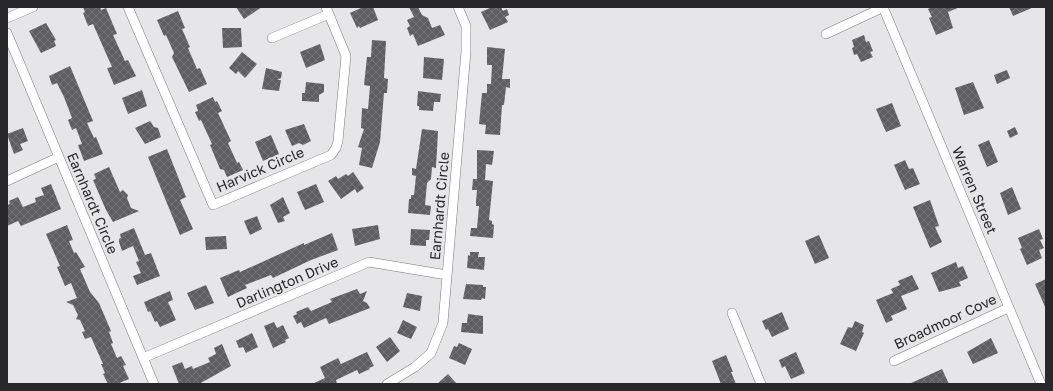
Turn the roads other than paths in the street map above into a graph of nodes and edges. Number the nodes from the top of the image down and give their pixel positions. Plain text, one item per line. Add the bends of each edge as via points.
1 (33, 7) edge
2 (128, 7) edge
3 (458, 7) edge
4 (883, 7) edge
5 (327, 10) edge
6 (7, 18) edge
7 (7, 33) edge
8 (826, 34) dead end
9 (272, 38) dead end
10 (59, 157) junction
11 (7, 181) edge
12 (447, 275) junction
13 (1008, 308) junction
14 (732, 313) dead end
15 (143, 358) junction
16 (894, 361) dead end
17 (154, 384) edge
18 (386, 384) edge
19 (761, 384) edge
20 (1041, 384) edge

1 - 6 street
2 - 5 street, Harvick Circle via 213,205 331,155 336,148 346,56
3 - 12 street, Earnhardt Circle via 466,26 466,51
4 - 8 street
4 - 13 street, Warren Street
5 - 9 street
7 - 10 street, Earnhardt Circle
10 - 11 street
10 - 15 street, Earnhardt Circle
12 - 15 street, Darlington Drive via 369,262
12 - 18 street, Earnhardt Circle via 443,323 431,353 415,367
13 - 16 street, Broadmoor Cove
13 - 20 street, Warren Street
14 - 19 street
15 - 17 street, Earnhardt Circle

